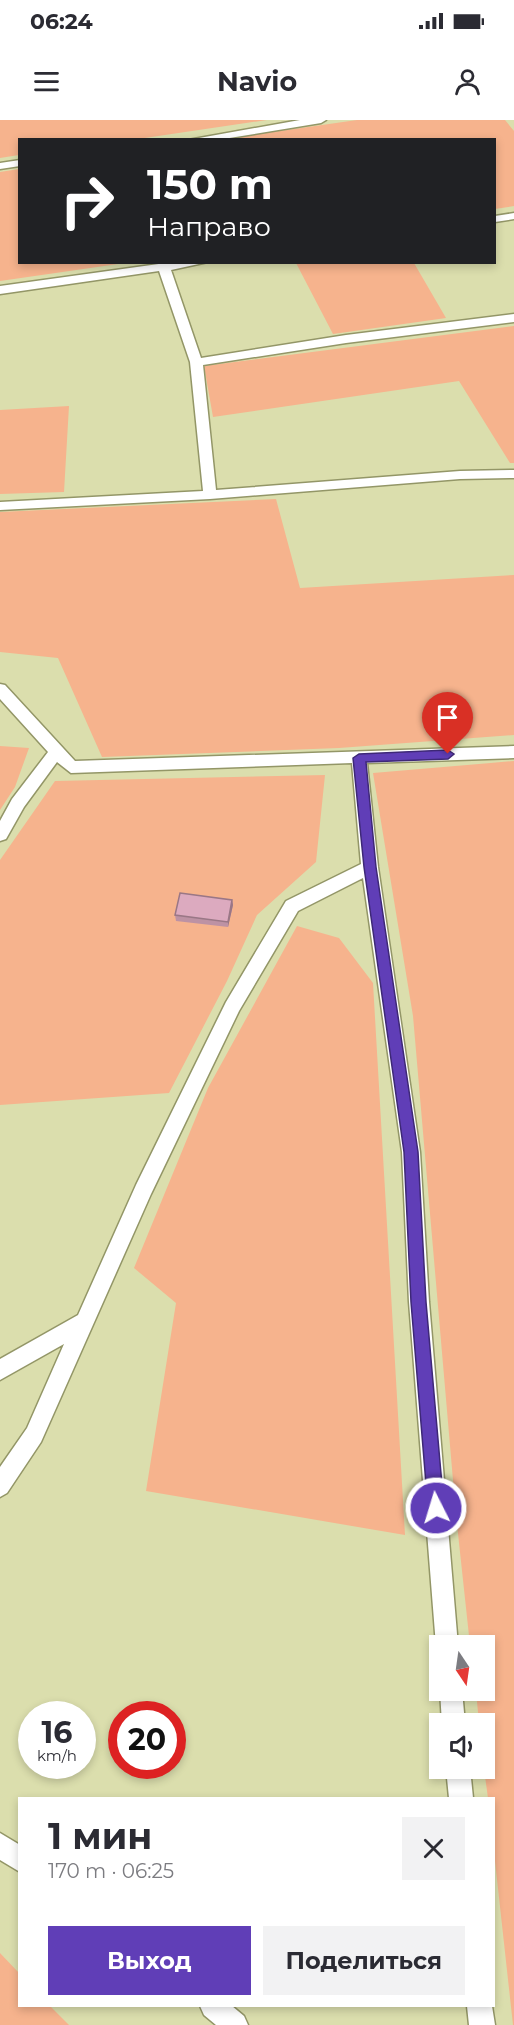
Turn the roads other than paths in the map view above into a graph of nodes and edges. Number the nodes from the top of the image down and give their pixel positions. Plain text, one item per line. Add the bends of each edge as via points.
1 (321, 120) edge
2 (206, 138) edge
3 (18, 163) edge
4 (0, 166) edge
5 (514, 216) edge
6 (496, 219) edge
7 (190, 264) edge
8 (165, 268) junction
9 (0, 290) edge
10 (514, 318) edge
11 (196, 362) junction
12 (514, 474) edge
13 (210, 495) junction
14 (0, 506) edge
15 (0, 689) edge
16 (57, 751) junction
17 (514, 752) edge
18 (359, 758) junction
19 (0, 835) edge
20 (370, 867) junction
21 (84, 1322) junction
22 (0, 1371) edge
23 (3, 1477) edge
24 (446, 1635) edge
25 (459, 1779) edge
26 (461, 1797) edge
27 (0, 1845) edge
28 (18, 1858) edge
29 (214, 2007) edge
30 (480, 2007) edge
31 (235, 2025) edge
32 (482, 2025) edge

1 - 2 lane
3 - 4 lane
5 - 6 lane
7 - 8 lane
8 - 9 lane
8 - 11 lane
10 - 11 lane
11 - 13 lane
12 - 13 lane
13 - 14 lane
15 - 16 lane
16 - 18 lane via 71,767
16 - 19 lane via 18,803
17 - 18 lane
18 - 20 lane
20 - 21 lane via 292,906 232,1007
20 - 24 lane via 411,1152
21 - 22 lane
21 - 23 lane via 34,1435
25 - 26 lane
27 - 28 lane
29 - 31 lane
30 - 32 lane

